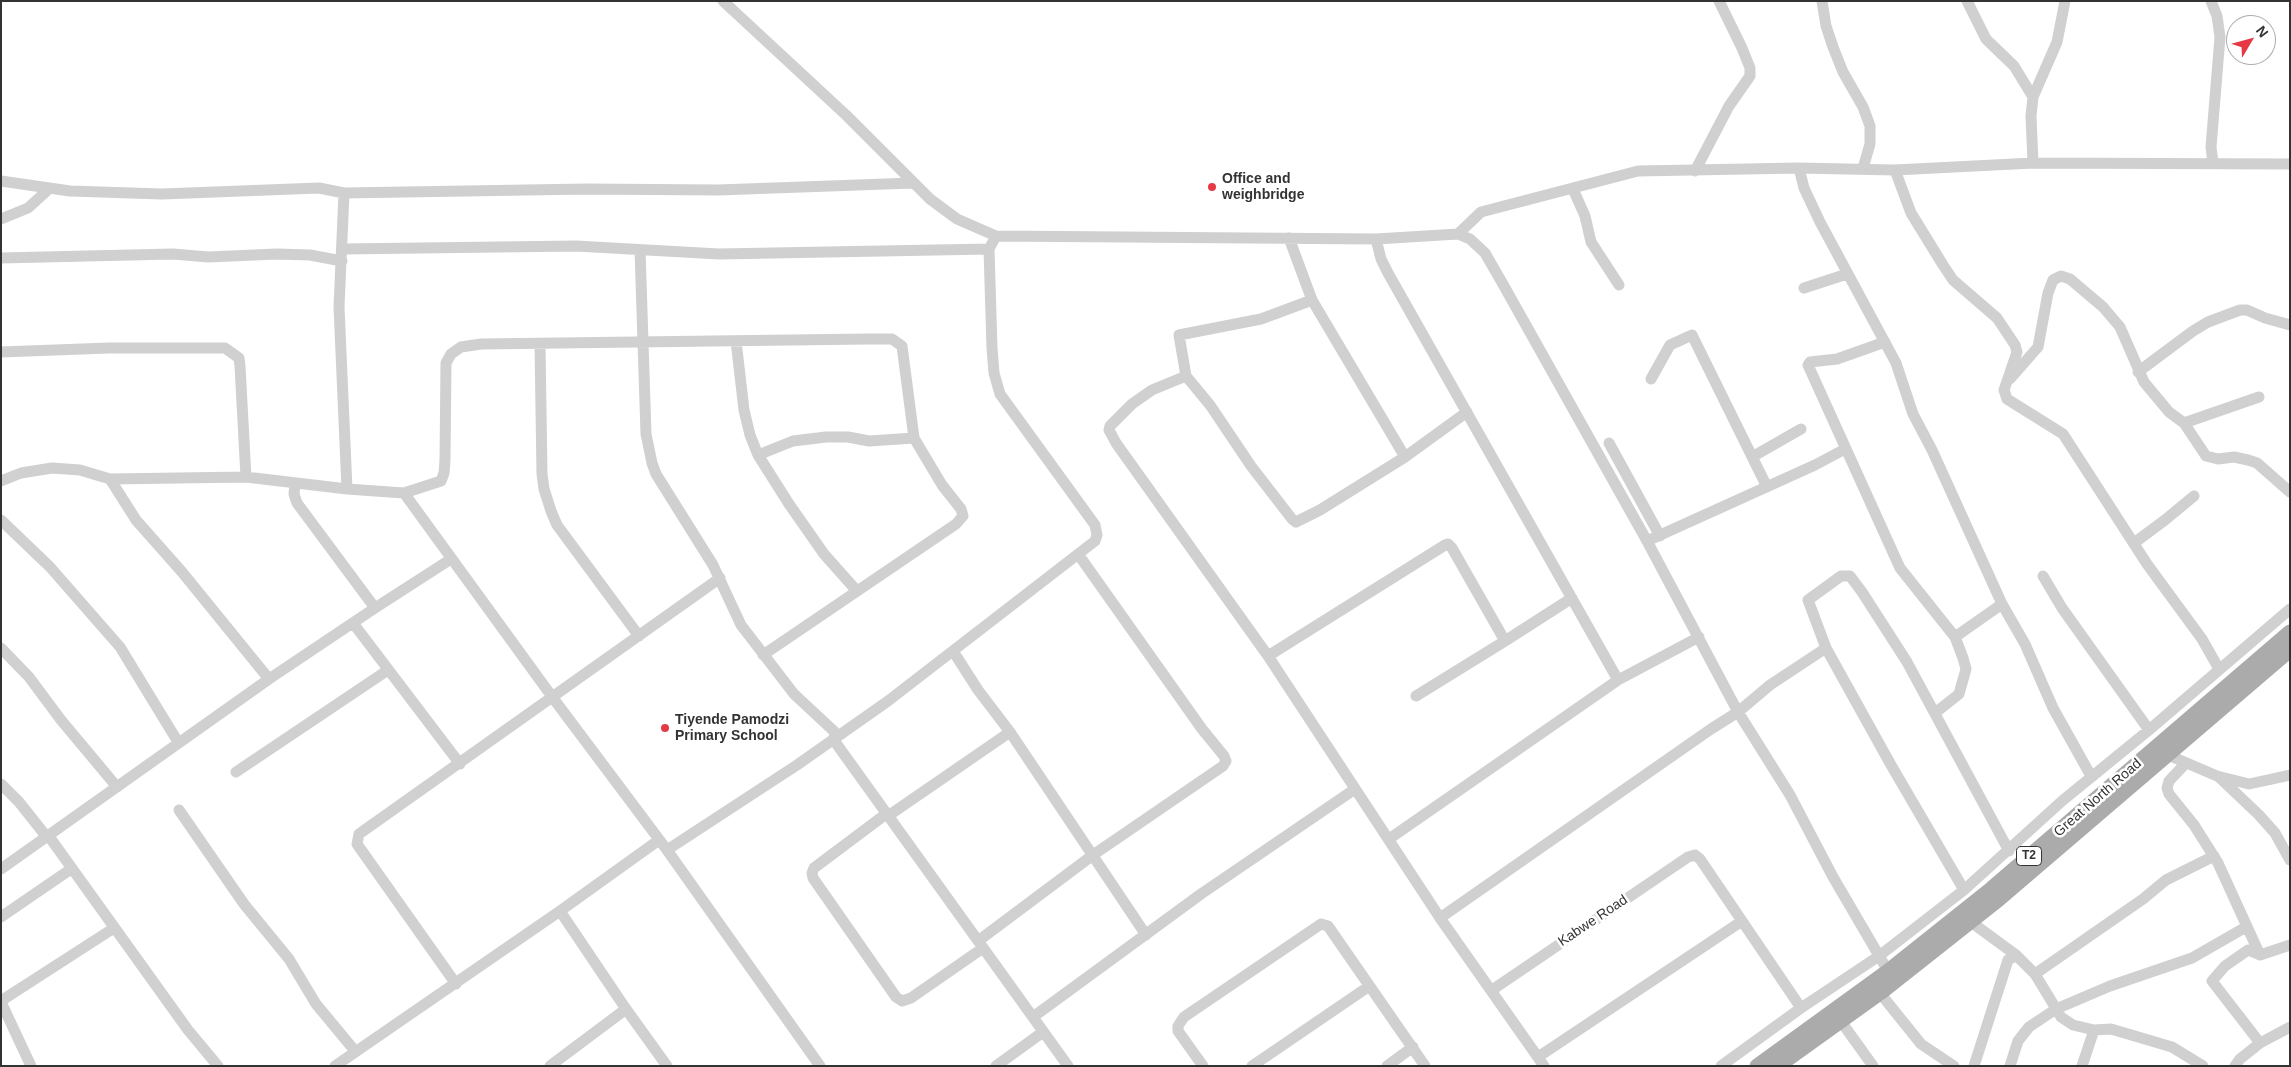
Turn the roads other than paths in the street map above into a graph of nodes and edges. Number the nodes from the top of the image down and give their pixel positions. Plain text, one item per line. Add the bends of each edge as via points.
1 (723, 1) edge
2 (1719, 1) edge
3 (1967, 1) edge
4 (2065, 1) edge
5 (2211, 1) edge
6 (1825, 2) edge
7 (2033, 97) junction
8 (2033, 163) junction
9 (2213, 163) junction
10 (2290, 164) edge
11 (1799, 168) junction
12 (1863, 168) junction
13 (1895, 170) junction
14 (1695, 171) junction
15 (1, 181) edge
16 (913, 183) junction
17 (50, 188) junction
18 (1573, 189) junction
19 (344, 193) junction
20 (1, 219) edge
21 (1458, 234) junction
22 (996, 236) junction
23 (1289, 238) junction
24 (1376, 239) junction
25 (640, 250) junction
26 (989, 250) junction
27 (342, 255) junction
28 (1, 258) edge
29 (1847, 274) junction
30 (1619, 285) dead end
31 (1804, 288) dead end
32 (1312, 300) junction
33 (2290, 325) edge
34 (736, 341) junction
35 (643, 342) junction
36 (1885, 342) junction
37 (540, 344) junction
38 (1, 352) edge
39 (2138, 372) junction
40 (1186, 376) junction
41 (1651, 379) dead end
42 (2007, 382) junction
43 (2259, 397) dead end
44 (1467, 412) junction
45 (2184, 423) junction
46 (1801, 429) dead end
47 (914, 438) junction
48 (1609, 443) dead end
49 (1845, 448) junction
50 (758, 455) junction
51 (1405, 457) junction
52 (1752, 458) junction
53 (1623, 467) junction
54 (1610, 474) junction
55 (246, 477) junction
56 (110, 479) junction
57 (1, 481) edge
58 (295, 484) junction
59 (1767, 487) junction
60 (347, 489) junction
61 (2290, 492) edge
62 (404, 493) junction
63 (2194, 496) dead end
64 (1, 520) edge
65 (1660, 536) junction
66 (1647, 541) junction
67 (2134, 543) junction
68 (1078, 554) junction
69 (451, 559) junction
70 (2043, 576) dead end
71 (720, 578) junction
72 (856, 590) junction
73 (1572, 598) junction
74 (2002, 604) junction
75 (375, 608) junction
76 (2290, 609) edge
77 (353, 623) junction
78 (2290, 632) edge
79 (639, 636) junction
80 (1699, 636) junction
81 (1955, 637) junction
82 (1505, 641) junction
83 (1, 648) edge
84 (1826, 648) junction
85 (2290, 650) edge
86 (953, 651) junction
87 (763, 655) junction
88 (1268, 656) junction
89 (2220, 669) junction
90 (388, 670) junction
91 (270, 679) junction
92 (1618, 680) junction
93 (1416, 696) dead end
94 (553, 698) junction
95 (1738, 712) junction
96 (1935, 713) junction
97 (2149, 730) junction
98 (1010, 732) junction
99 (835, 737) junction
100 (178, 742) junction
101 (2168, 755) junction
102 (460, 764) junction
103 (2185, 764) junction
104 (236, 772) dead end
105 (2290, 775) edge
106 (2091, 776) junction
107 (2217, 776) junction
108 (1, 784) edge
109 (117, 787) junction
110 (1355, 789) junction
111 (179, 810) dead end
112 (887, 815) junction
113 (47, 836) junction
114 (1389, 839) junction
115 (659, 840) junction
116 (666, 850) junction
117 (2009, 851) junction
118 (1093, 855) junction
119 (2214, 856) junction
120 (2290, 860) edge
121 (1, 869) edge
122 (71, 870) junction
123 (1964, 890) junction
124 (560, 911) junction
125 (1, 917) edge
126 (1440, 918) junction
127 (1742, 921) junction
128 (1971, 922) junction
129 (2246, 927) junction
130 (114, 928) junction
131 (1146, 935) junction
132 (981, 944) junction
133 (2290, 945) edge
134 (2016, 955) junction
135 (2260, 955) junction
136 (1878, 956) junction
137 (1888, 971) junction
138 (2035, 974) junction
139 (456, 984) junction
140 (1368, 986) junction
141 (1492, 990) junction
142 (1880, 993) junction
143 (1, 1001) edge
144 (1801, 1008) junction
145 (2056, 1009) junction
146 (626, 1010) junction
147 (1033, 1017) junction
148 (1840, 1020) junction
149 (2290, 1027) edge
150 (2094, 1030) junction
151 (1043, 1032) junction
152 (2260, 1043) junction
153 (1413, 1047) junction
154 (355, 1051) junction
155 (1541, 1061) edge
156 (32, 1066) edge
157 (218, 1066) edge
158 (335, 1066) edge
159 (550, 1066) edge
160 (667, 1066) edge
161 (820, 1066) edge
162 (996, 1066) edge
163 (1068, 1066) edge
164 (1203, 1066) edge
165 (1252, 1066) edge
166 (1387, 1066) edge
167 (1425, 1066) edge
168 (1721, 1066) edge
169 (1757, 1066) edge
170 (1778, 1066) edge
171 (1873, 1066) edge
172 (1954, 1066) edge
173 (1974, 1066) edge
174 (2010, 1066) edge
175 (2082, 1066) edge
176 (2203, 1066) edge
177 (2235, 1066) edge

1 - 16 street via 846,115
2 - 14 street via 1742,48 1750,76 1729,106
3 - 7 street via 1986,39 2014,66
4 - 7 street via 2057,42
5 - 9 street via 2220,37 2211,147
6 - 12 street via 1826,26 1833,47 1843,72 1864,107 1870,126 1870,144
7 - 8 street
8 - 9 street
8 - 13 street
9 - 10 street
11 - 12 street
11 - 14 street
11 - 29 street via 1804,188
12 - 13 street
13 - 42 street via 1911,213 1953,280 1997,318 2015,345 2017,352
14 - 18 street via 1638,171
15 - 17 street
16 - 19 street via 718,190
16 - 22 street via 950,214
17 - 19 street via 162,194 319,188
17 - 20 street via 28,208
18 - 21 street via 1481,212
18 - 30 street via 1585,216 1591,242
19 - 27 street
21 - 24 street
21 - 54 street via 1485,252
22 - 23 street
22 - 26 street
23 - 24 street
23 - 32 street
24 - 44 street via 1388,274
25 - 26 street via 719,254
25 - 27 street via 576,246
25 - 35 street
26 - 68 street via 992,348 1000,394 1095,525 1095,541
27 - 28 street
27 - 60 street via 339,307
29 - 31 street
29 - 36 street
32 - 40 street via 1261,319 1179,335
32 - 51 street
33 - 39 street via 2240,310 2193,331
34 - 35 street
34 - 47 street via 892,339 898,342 904,352
34 - 50 street via 744,410
35 - 37 street
35 - 71 street via 646,434 652,463
36 - 49 street via 1837,359 1809,363 1816,386
36 - 74 street via 1896,363 1913,414
37 - 62 street via 480,344 461,347 451,354 446,363 444,473 441,481
37 - 79 street via 542,474 551,511 557,525
38 - 55 street via 225,348 239,358
39 - 42 street via 2124,335 2112,316 2070,279 2060,276 2053,280 2048,293 2038,347
39 - 45 street via 2169,412
40 - 51 street via 1296,522
40 - 88 street via 1152,390 1132,404 1109,430
41 - 52 street via 1670,345 1692,335
42 - 67 street via 2004,390 2007,399 2063,434
43 - 45 street
44 - 51 street
44 - 73 street
45 - 61 street via 2206,456 2213,459 2234,457 2257,463
46 - 52 street
47 - 50 street via 869,441 826,437 793,441
47 - 72 street via 942,485 962,509 963,516 956,524
48 - 53 street
49 - 59 street
49 - 81 street via 1900,568
50 - 72 street via 824,554
52 - 59 street
53 - 54 street
53 - 65 street
54 - 66 street
55 - 56 street
55 - 58 street
56 - 57 street via 80,470 52,468 21,473
56 - 91 street via 136,520
58 - 60 street
58 - 75 street via 297,503
59 - 65 street
60 - 62 street
62 - 69 street
63 - 67 street
64 - 100 street via 50,567 120,647
65 - 66 street
66 - 80 street
67 - 89 street
68 - 86 street
68 - 118 street via 1226,762
69 - 75 street
69 - 94 street
70 - 97 street
71 - 79 street
71 - 87 street via 741,625
72 - 87 street
73 - 82 street
73 - 92 street
74 - 81 street
74 - 106 street
75 - 77 street
76 - 89 street
77 - 90 street
77 - 91 street
78 - 137 main road, Great North Road / T2 via 1991,889
79 - 94 street
80 - 92 street
80 - 95 street
81 - 96 street via 1966,669 1964,683 1955,699
82 - 88 street via 1448,544
82 - 93 street
83 - 109 street
84 - 95 street via 1770,685
84 - 96 street via 1808,600 1841,576 1848,575 1907,662
84 - 123 street
85 - 101 main road, Great North Road / T2
86 - 98 street
86 - 99 street via 888,702
87 - 99 street
88 - 110 street
89 - 97 street
90 - 102 street
90 - 104 street
91 - 100 street
92 - 114 street
94 - 102 street
94 - 115 street
95 - 126 street
95 - 136 street via 1790,795
96 - 117 street
97 - 106 street
98 - 112 street
98 - 118 street
99 - 112 street
99 - 116 street
100 - 109 street
101 - 103 street
101 - 128 main road, Great North Road / T2
102 - 139 street via 362,831 357,839
103 - 107 street
103 - 119 street via 2169,781 2167,788
105 - 107 street via 2249,784
106 - 117 street
107 - 120 street via 2260,815
108 - 113 street
109 - 113 street
110 - 114 street
110 - 131 street
111 - 154 street via 244,904 289,959 316,1004
112 - 132 street
112 - 132 street via 814,868 812,873 896,997 902,1001 911,998
113 - 121 street
113 - 122 street
114 - 126 street
115 - 116 street
115 - 124 street
116 - 161 street
117 - 123 street
118 - 131 street
118 - 132 street
119 - 129 street
119 - 138 street via 2166,880
122 - 125 street
122 - 130 street
123 - 136 street
124 - 139 street
124 - 146 street
126 - 141 street
127 - 141 street, Kabwe Road via 1695,855 1655,878
127 - 144 street
127 - 155 street
128 - 134 street
128 - 142 main road, Great North Road / T2
129 - 135 street
129 - 145 street via 2192,958 2110,986
130 - 143 street
130 - 157 street
131 - 147 street
132 - 147 street
133 - 135 street
134 - 138 street
134 - 173 street via 2008,960
135 - 152 street via 2248,950 2241,953 2212,981
136 - 137 street
136 - 144 street
137 - 169 main road, Great North Road / T2
138 - 145 street
139 - 154 street
140 - 153 street
140 - 164 street via 1328,926 1321,924 1184,1017 1178,1031
140 - 165 street
141 - 155 street
142 - 148 main road, Great North Road / T2
142 - 172 street via 1921,1044
143 - 156 street
144 - 168 street
145 - 150 street via 2073,1025
145 - 174 street via 2029,1027 2018,1041
146 - 159 street
146 - 160 street
147 - 151 street
148 - 170 main road, Great North Road / T2
148 - 171 street
149 - 152 street
150 - 175 street
150 - 176 street via 2111,1029 2143,1037 2184,1052
151 - 162 street
151 - 163 street
152 - 177 street
153 - 166 street
153 - 167 street
154 - 158 street

